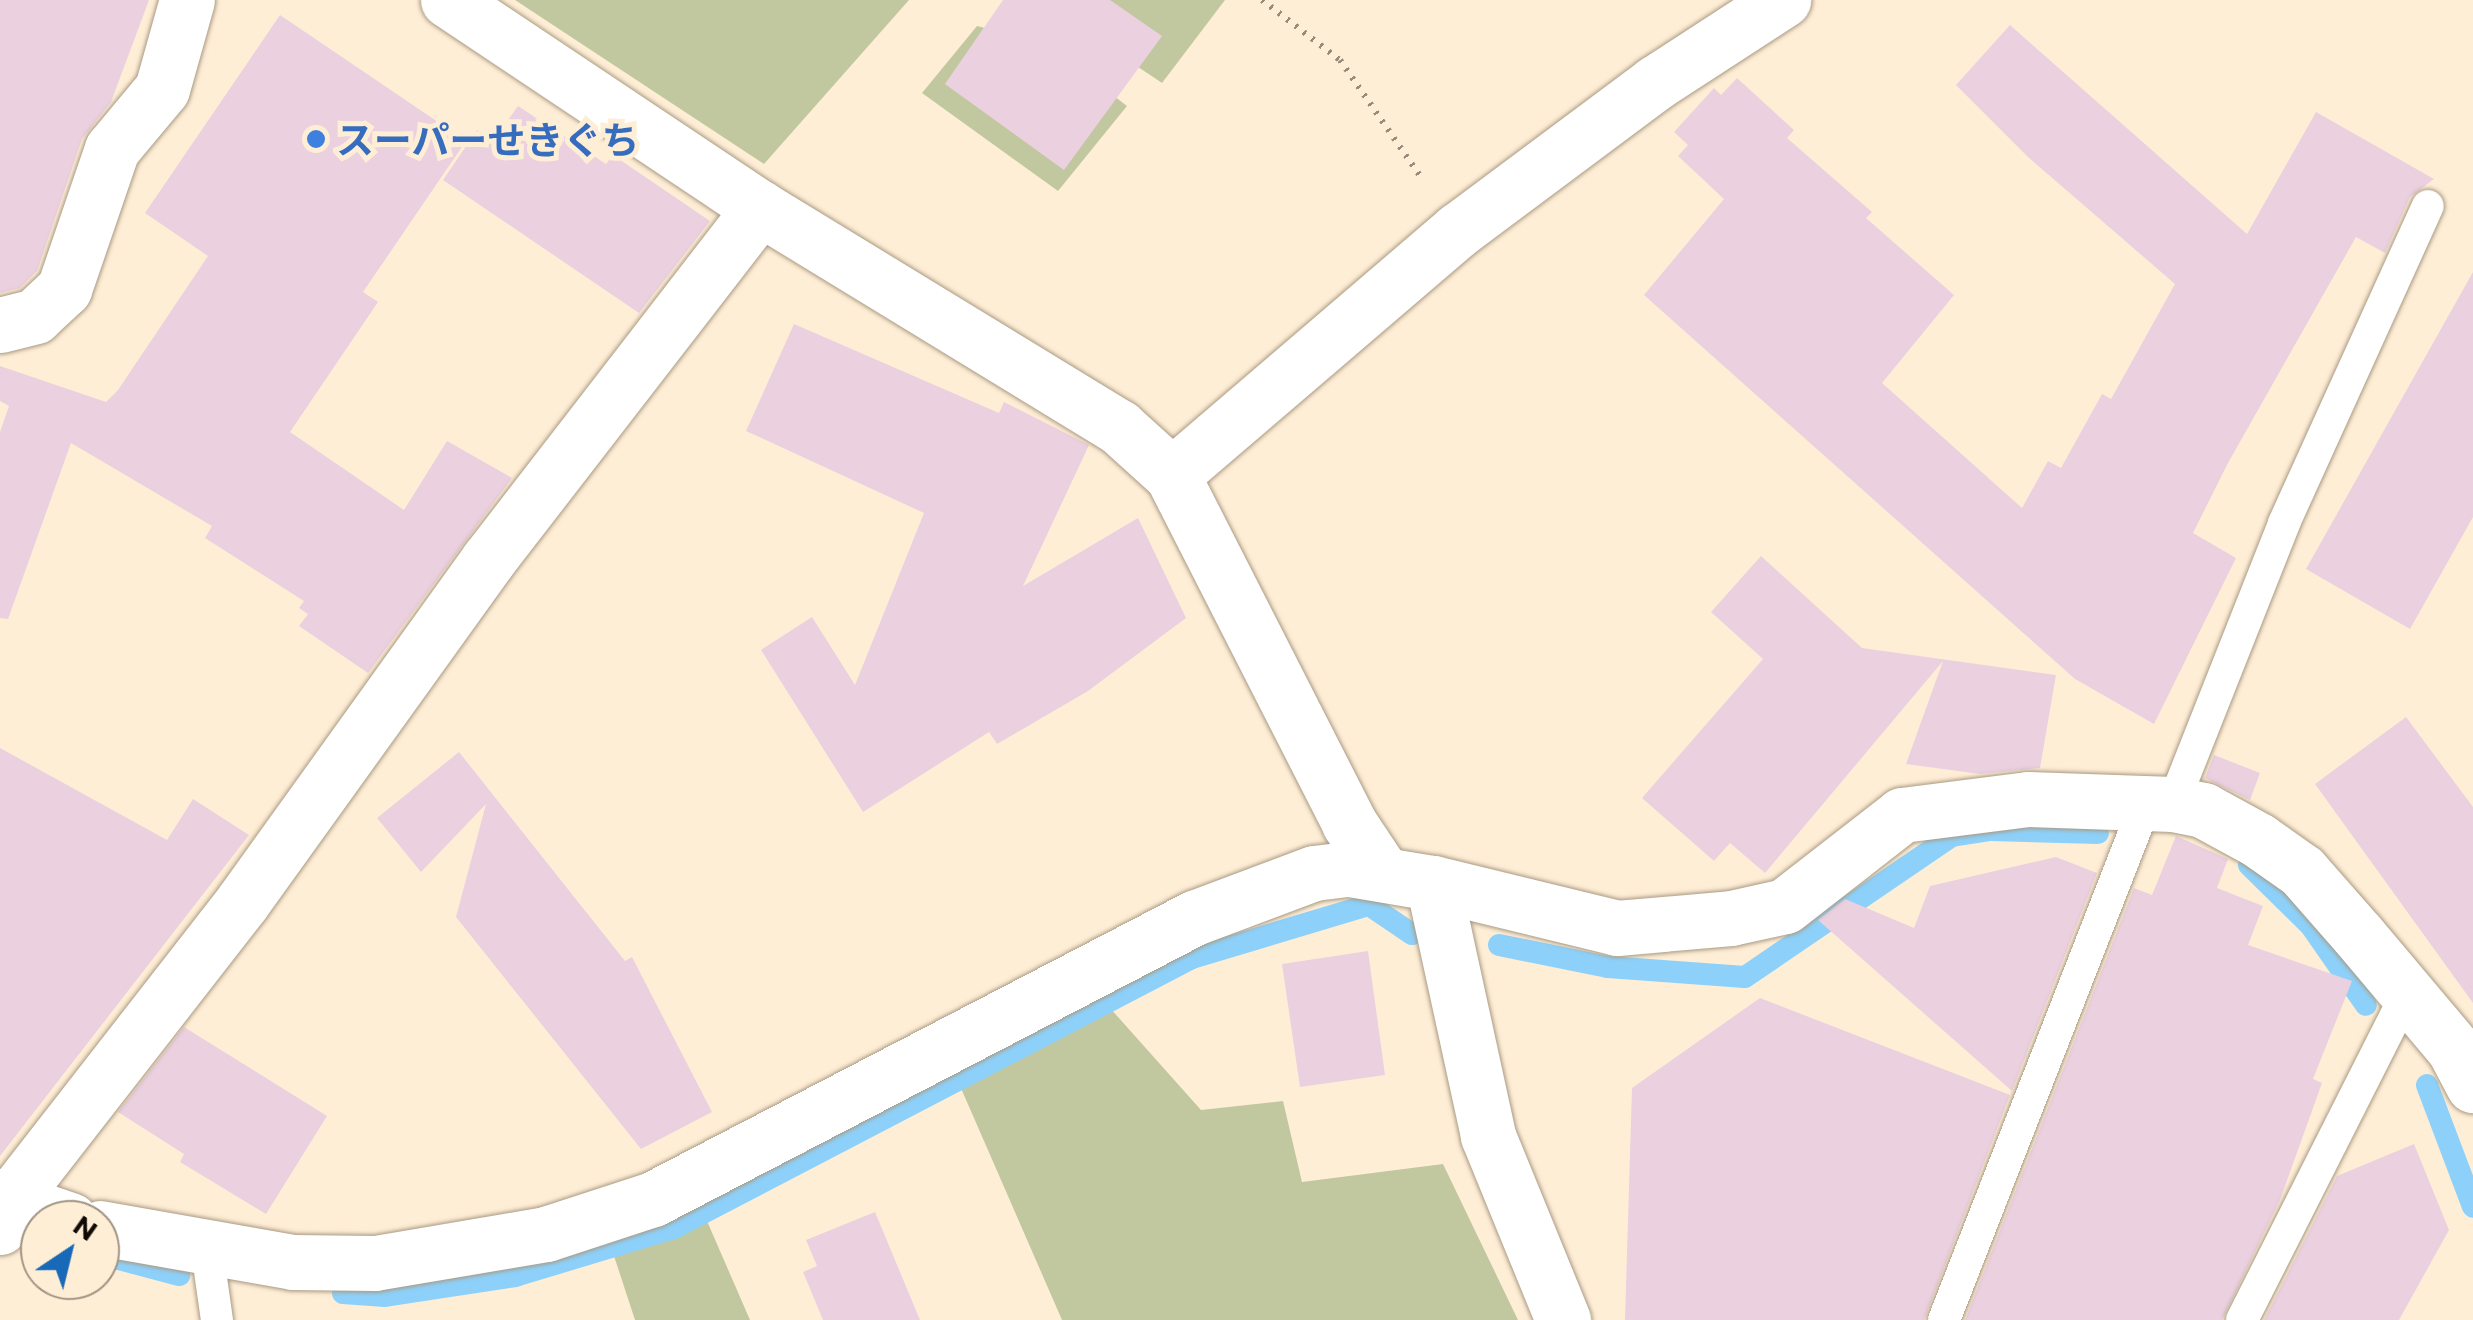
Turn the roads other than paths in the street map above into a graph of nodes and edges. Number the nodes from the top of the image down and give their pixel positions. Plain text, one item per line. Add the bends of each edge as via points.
1 (187, 0) edge
2 (448, 0) edge
3 (1783, 0) edge
4 (2428, 206) dead end
5 (760, 208) junction
6 (1, 328) edge
7 (1172, 475) junction
8 (2160, 802) junction
9 (1408, 879) junction
10 (2407, 993) junction
11 (2473, 1085) edge
12 (3, 1209) edge
13 (120, 1232) edge
14 (206, 1250) junction
15 (217, 1320) edge
16 (1563, 1320) edge
17 (1944, 1320) edge
18 (2242, 1320) edge

1 - 6 street via 162,89 112,149 64,290 35,316
2 - 5 street
3 - 7 street via 1655,82 1458,230
4 - 8 lane
5 - 7 street via 1119,427
5 - 12 street via 488,560 243,901
7 - 9 street via 1349,823
8 - 9 street via 2028,799 1902,815 1785,906 1731,918 1617,928
8 - 10 street via 2203,810 2302,871
8 - 17 lane
9 - 14 street via 1314,873 1194,918 774,1140 653,1199 546,1234 375,1262 293,1262
9 - 16 street via 1488,1136
10 - 11 street
10 - 18 lane
13 - 14 street
14 - 15 lane

